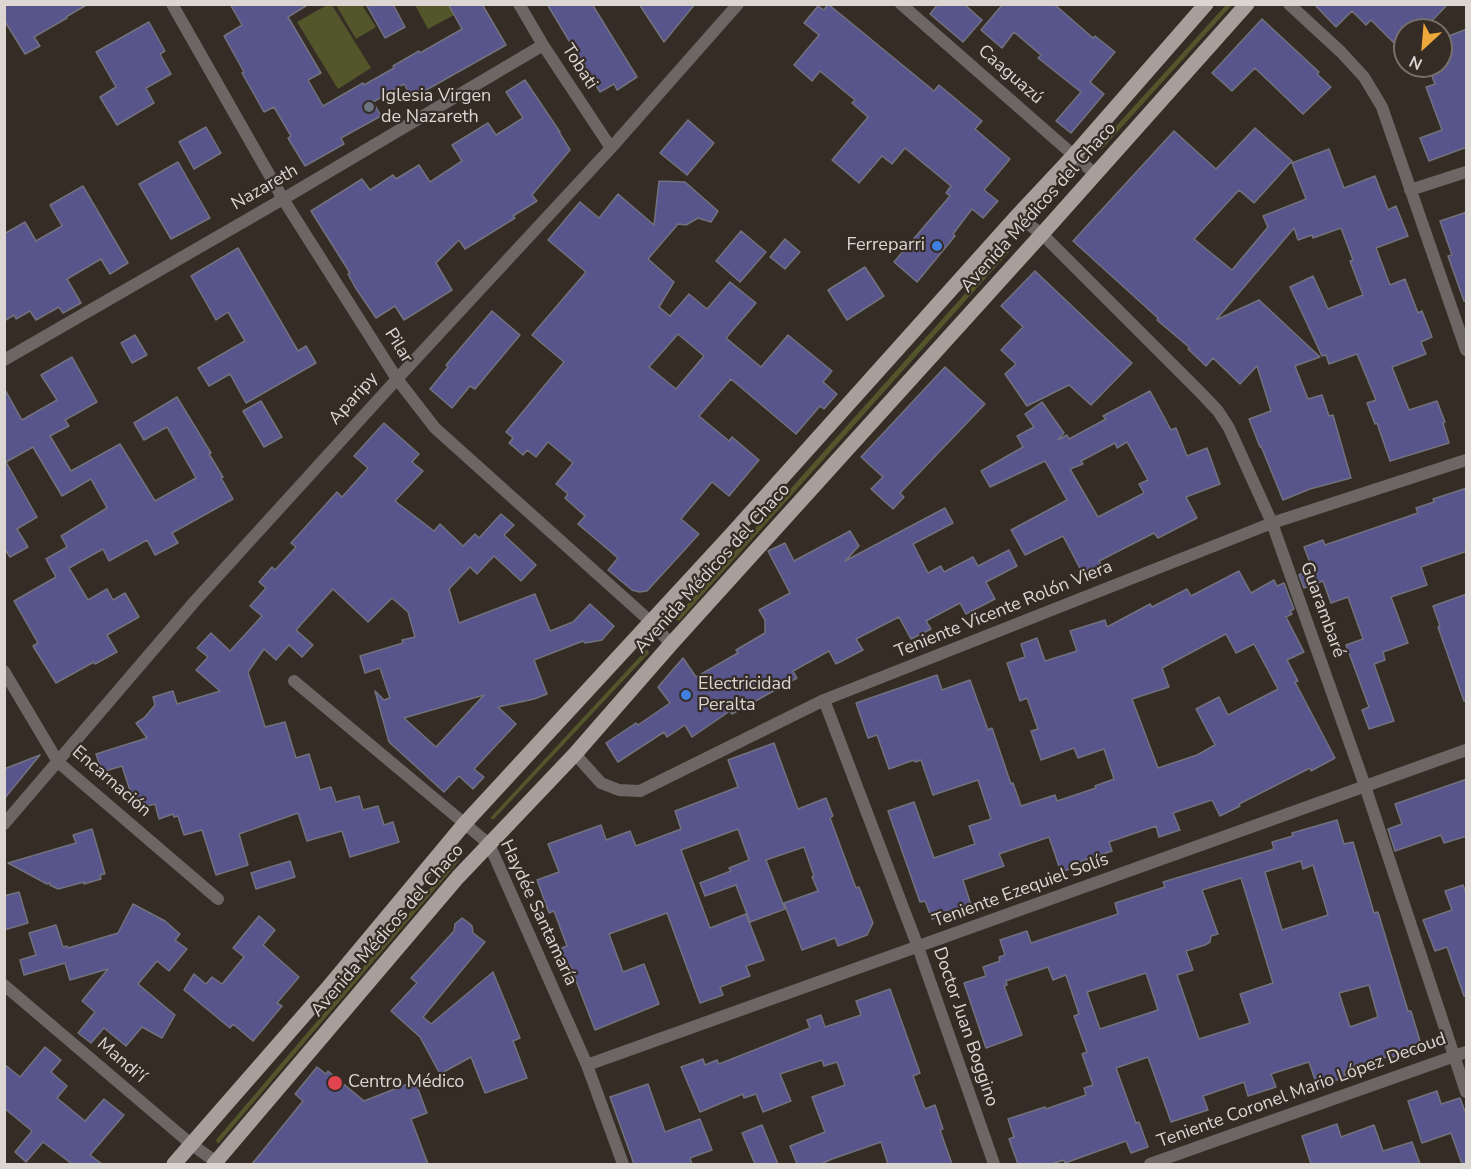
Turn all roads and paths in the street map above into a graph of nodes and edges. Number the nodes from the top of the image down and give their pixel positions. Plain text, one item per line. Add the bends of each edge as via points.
1 (172, 4) edge
2 (519, 4) edge
3 (738, 4) edge
4 (901, 4) edge
5 (1206, 4) edge
6 (1247, 4) edge
7 (1290, 4) edge
8 (543, 45) junction
9 (611, 148) junction
10 (1074, 155) junction
11 (1467, 172) edge
12 (1095, 174) junction
13 (1410, 190) junction
14 (283, 199) junction
15 (1017, 216) junction
16 (1042, 234) junction
17 (1467, 350) edge
18 (4, 360) edge
19 (397, 379) junction
20 (1467, 460) edge
21 (1272, 523) junction
22 (651, 622) junction
23 (671, 644) junction
24 (4, 671) edge
25 (294, 681) dead end
26 (824, 700) junction
27 (1467, 750) edge
28 (575, 754) junction
29 (58, 762) junction
30 (1365, 786) junction
31 (465, 823) junction
32 (4, 824) edge
33 (489, 844) junction
34 (218, 899) dead end
35 (918, 947) junction
36 (4, 985) edge
37 (1467, 1052) edge
38 (1454, 1056) junction
39 (587, 1065) junction
40 (1467, 1092) edge
41 (191, 1144) junction
42 (174, 1164) edge
43 (216, 1164) edge
44 (623, 1164) edge
45 (994, 1164) edge
46 (1150, 1164) edge

1 - 14 street, Pilar
2 - 8 street, Tobati
3 - 9 street, Aparipy
4 - 10 street, Caaguazú
5 - 10 main road, Avenida Médicos del Chaco
6 - 12 main road, Avenida Médicos del Chaco
7 - 13 street via 1364,77 1382,107
8 - 9 street, Tobati
8 - 14 street, Nazareth
9 - 19 street, Aparipy
10 - 12 street, Caaguazú
10 - 15 main road, Avenida Médicos del Chaco
11 - 13 street
12 - 16 main road, Avenida Médicos del Chaco
13 - 17 street
14 - 18 street, Nazareth
14 - 19 street, Pilar
15 - 16 street, Guarambaré
15 - 22 main road, Avenida Médicos del Chaco
16 - 21 street, Guarambaré via 1218,411
16 - 23 main road, Avenida Médicos del Chaco
19 - 22 street, Pilar via 435,428
19 - 29 street, Aparipy via 195,601
20 - 21 street, Teniente Vicente Rolón Viera
21 - 26 street, Teniente Vicente Rolón Viera
21 - 30 street, Guarambaré
22 - 23 street, Pilar
22 - 31 main road, Avenida Médicos del Chaco
23 - 28 main road, Avenida Médicos del Chaco
24 - 29 street, Encarnación
25 - 31 street, Haydée Santamaría
26 - 28 street, Teniente Vicente Rolón Viera via 640,791 619,790 601,783
26 - 35 street, Doctor Juan Boggino
27 - 30 street, Teniente Ezequiel Solís
28 - 33 main road, Avenida Médicos del Chaco
29 - 32 street, Aparipy
29 - 34 street, Encarnación
30 - 35 street, Teniente Ezequiel Solís
30 - 38 street, Guarambaré
31 - 33 street, Haydée Santamaría
31 - 41 main road, Avenida Médicos del Chaco
33 - 39 street, Haydée Santamaría
33 - 43 main road, Avenida Médicos del Chaco
35 - 39 street, Teniente Ezequiel Solís
35 - 45 street, Doctor Juan Boggino
36 - 41 street, Mandi'í
37 - 38 street, Teniente Coronel Mario López Decoud
38 - 40 street, Guarambaré
38 - 46 street, Teniente Coronel Mario López Decoud
39 - 44 street, Haydée Santamaría
41 - 42 main road, Avenida Médicos del Chaco
41 - 43 street, Mandi'í

